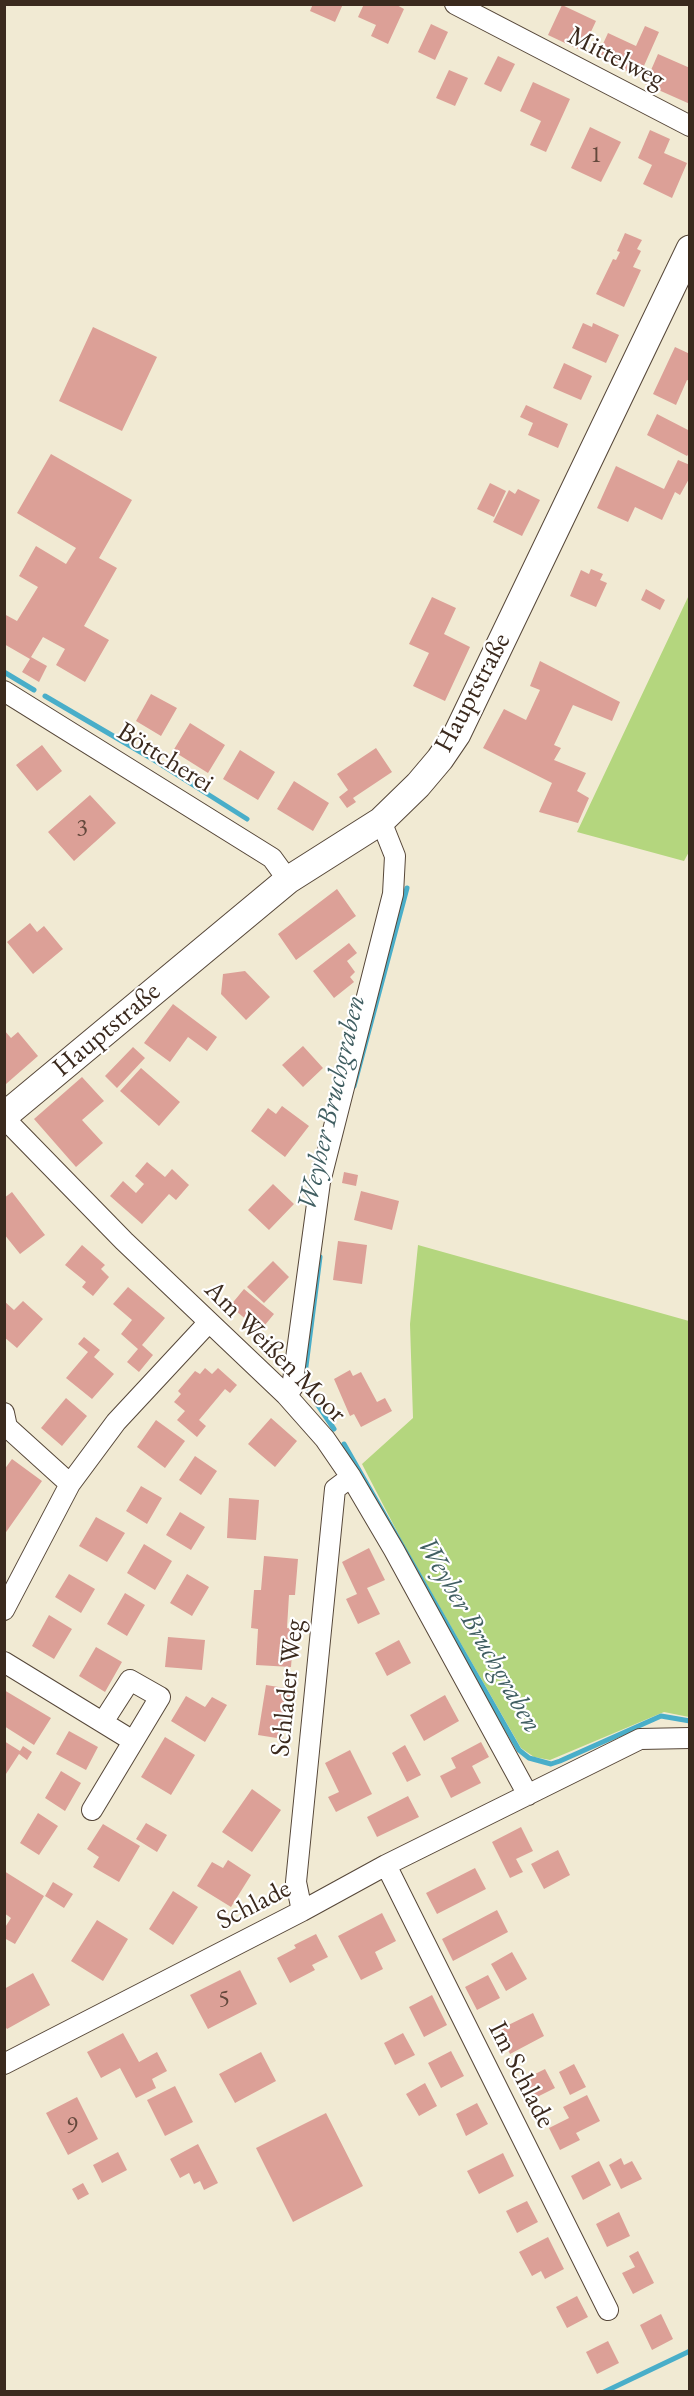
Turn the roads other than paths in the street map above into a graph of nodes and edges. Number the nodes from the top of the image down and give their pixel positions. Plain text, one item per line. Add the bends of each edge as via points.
1 (455, 4) edge
2 (690, 126) edge
3 (690, 249) edge
4 (4, 691) edge
5 (381, 821) junction
6 (288, 880) junction
7 (4, 1117) edge
8 (209, 1322) junction
9 (286, 1395) junction
10 (4, 1413) edge
11 (351, 1477) junction
12 (70, 1484) junction
13 (4, 1610) edge
14 (4, 1662) edge
15 (103, 1722) junction
16 (690, 1738) edge
17 (133, 1741) junction
18 (528, 1795) junction
19 (92, 1810) dead end
20 (386, 1865) junction
21 (302, 1911) junction
22 (4, 2064) edge
23 (608, 2310) dead end

1 - 2 street, Mittelweg
3 - 5 main road, Hauptstraße via 457,734 418,785
4 - 6 street, Böttcherei via 272,858
5 - 6 main road, Hauptstraße
5 - 9 street via 395,856 393,894 320,1182 292,1388
6 - 7 main road, Hauptstraße
7 - 8 street, Am Weißen Moor
8 - 9 street, Am Weißen Moor
8 - 12 street via 116,1422
9 - 11 street, Am Weißen Moor via 326,1439
10 - 12 street via 7,1427
11 - 18 street, Am Weißen Moor
11 - 21 street, Schlader Weg via 335,1489 296,1882
12 - 13 street
14 - 15 street
15 - 17 street
15 - 17 street via 130,1680 160,1697
16 - 18 street via 640,1739
17 - 19 street
18 - 20 street, Schlade
20 - 21 street, Schlade
20 - 23 street, Im Schlade
21 - 22 street, Schlade

